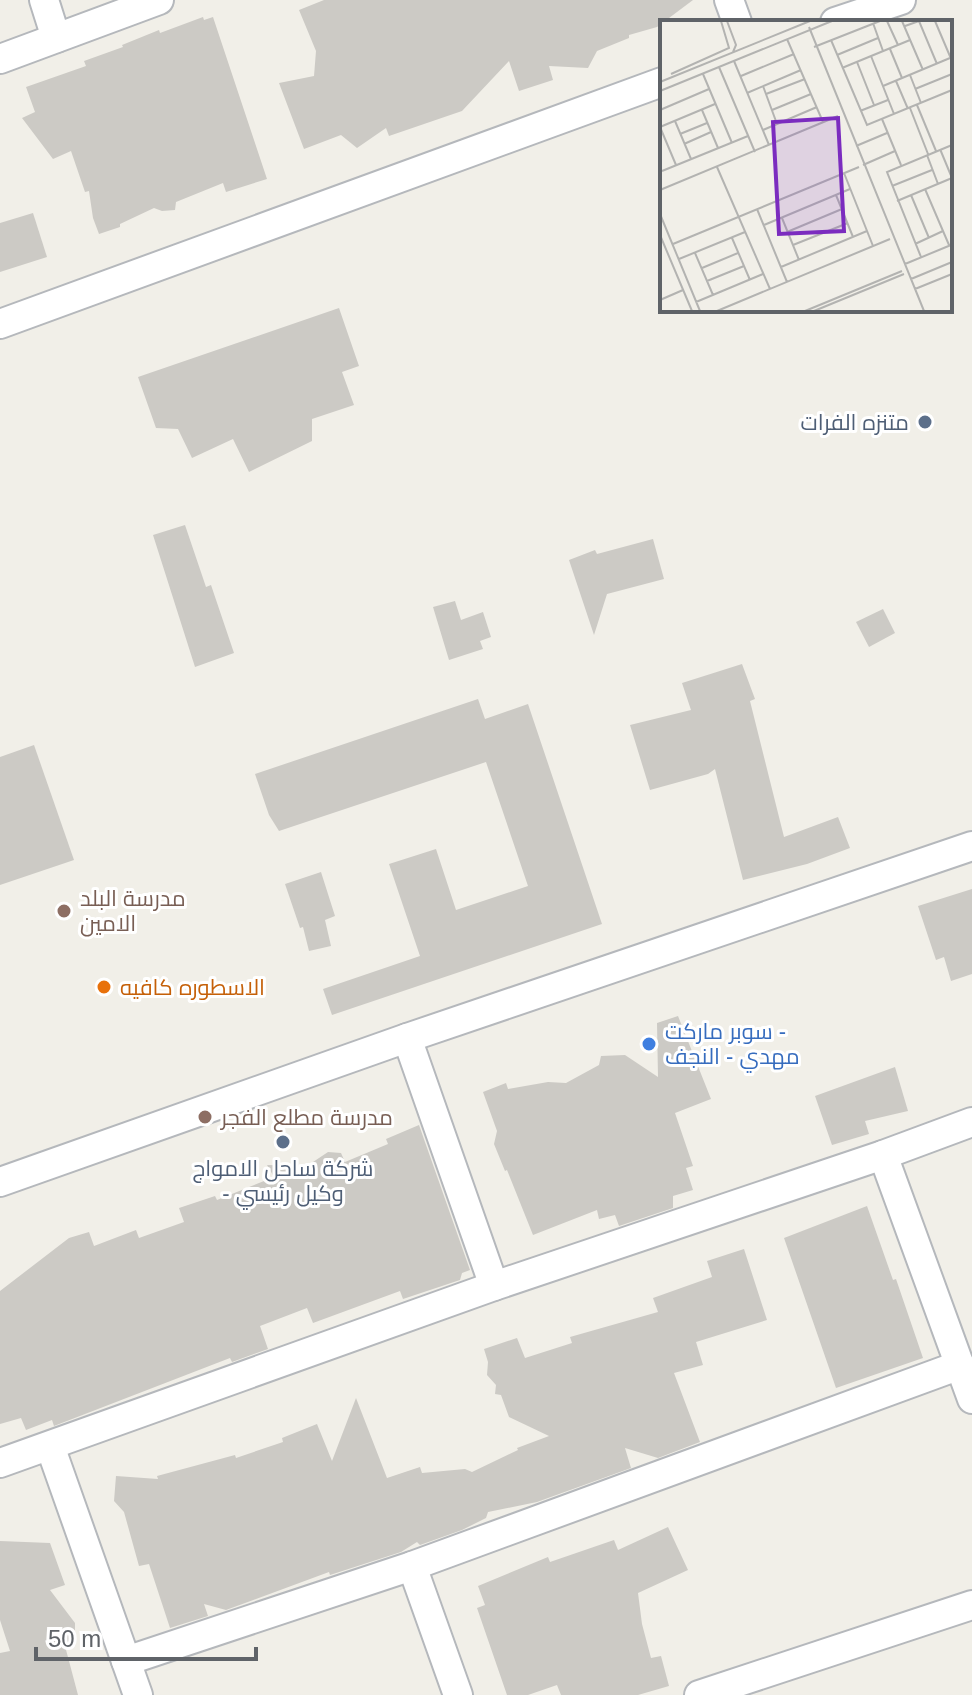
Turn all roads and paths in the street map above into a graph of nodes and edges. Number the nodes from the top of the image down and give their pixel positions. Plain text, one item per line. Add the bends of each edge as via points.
1 (44, 0) edge
2 (159, 0) edge
3 (729, 0) edge
4 (901, 0) edge
5 (736, 20) edge
6 (841, 20) edge
7 (56, 38) junction
8 (0, 59) edge
9 (660, 83) edge
10 (0, 324) edge
11 (972, 846) edge
12 (407, 1038) junction
13 (972, 1122) edge
14 (883, 1155) junction
15 (0, 1182) edge
16 (494, 1286) junction
17 (960, 1365) junction
18 (972, 1399) edge
19 (50, 1446) junction
20 (0, 1463) edge
21 (412, 1566) junction
22 (972, 1605) edge
23 (126, 1661) junction
24 (138, 1695) edge
25 (458, 1695) edge
26 (699, 1695) edge

1 - 7 street
2 - 7 street
3 - 5 street
4 - 6 street
7 - 8 street
9 - 10 street
11 - 12 street
12 - 15 street
12 - 16 street
13 - 14 street
14 - 16 street
14 - 17 street
16 - 19 street
17 - 18 street
17 - 21 street
19 - 20 street
19 - 23 street
21 - 23 street
21 - 25 street
22 - 26 street
23 - 24 street

